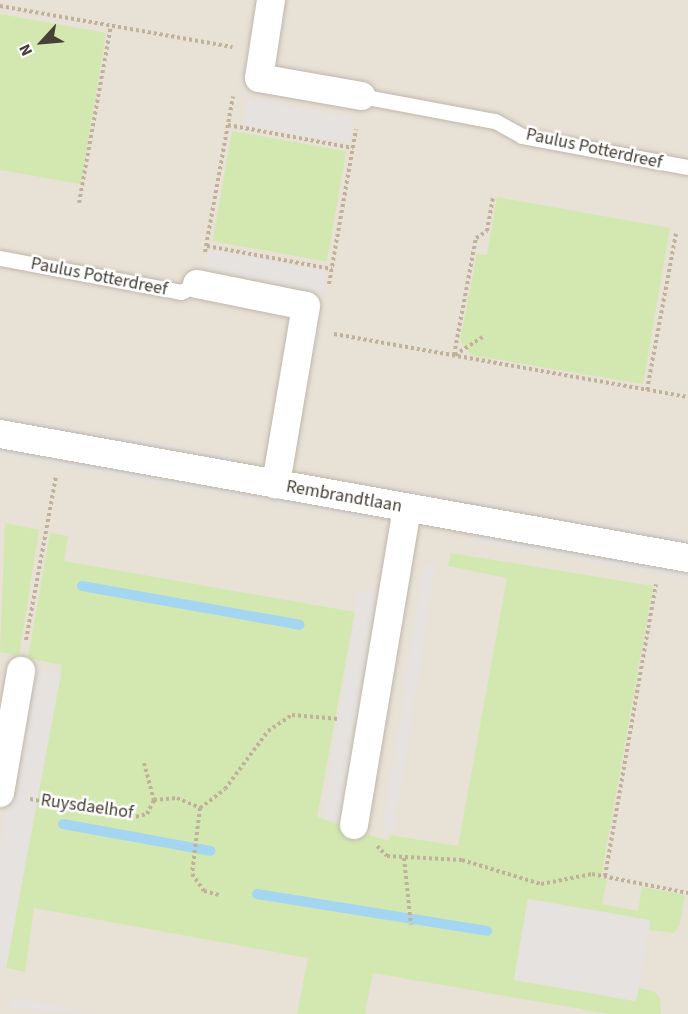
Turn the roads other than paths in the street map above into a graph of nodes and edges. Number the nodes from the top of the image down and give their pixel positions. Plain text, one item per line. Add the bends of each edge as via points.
1 (271, 0) edge
2 (362, 96) joint
3 (687, 167) edge
4 (0, 258) edge
5 (197, 284) joint
6 (0, 434) edge
7 (276, 484) junction
8 (407, 508) junction
9 (688, 558) edge
10 (23, 661) road end
11 (11, 795) edge
12 (354, 825) road end

1 - 2 street, Paulus Potterdreef via 260,66
2 - 3 lane, Paulus Potterdreef via 495,121 522,136
4 - 5 lane, Paulus Potterdreef via 181,292
5 - 7 street, Paulus Potterdreef via 304,317
6 - 7 street, Rembrandtlaan
7 - 8 street, Rembrandtlaan
8 - 9 street, Rembrandtlaan
8 - 12 street
10 - 11 street

